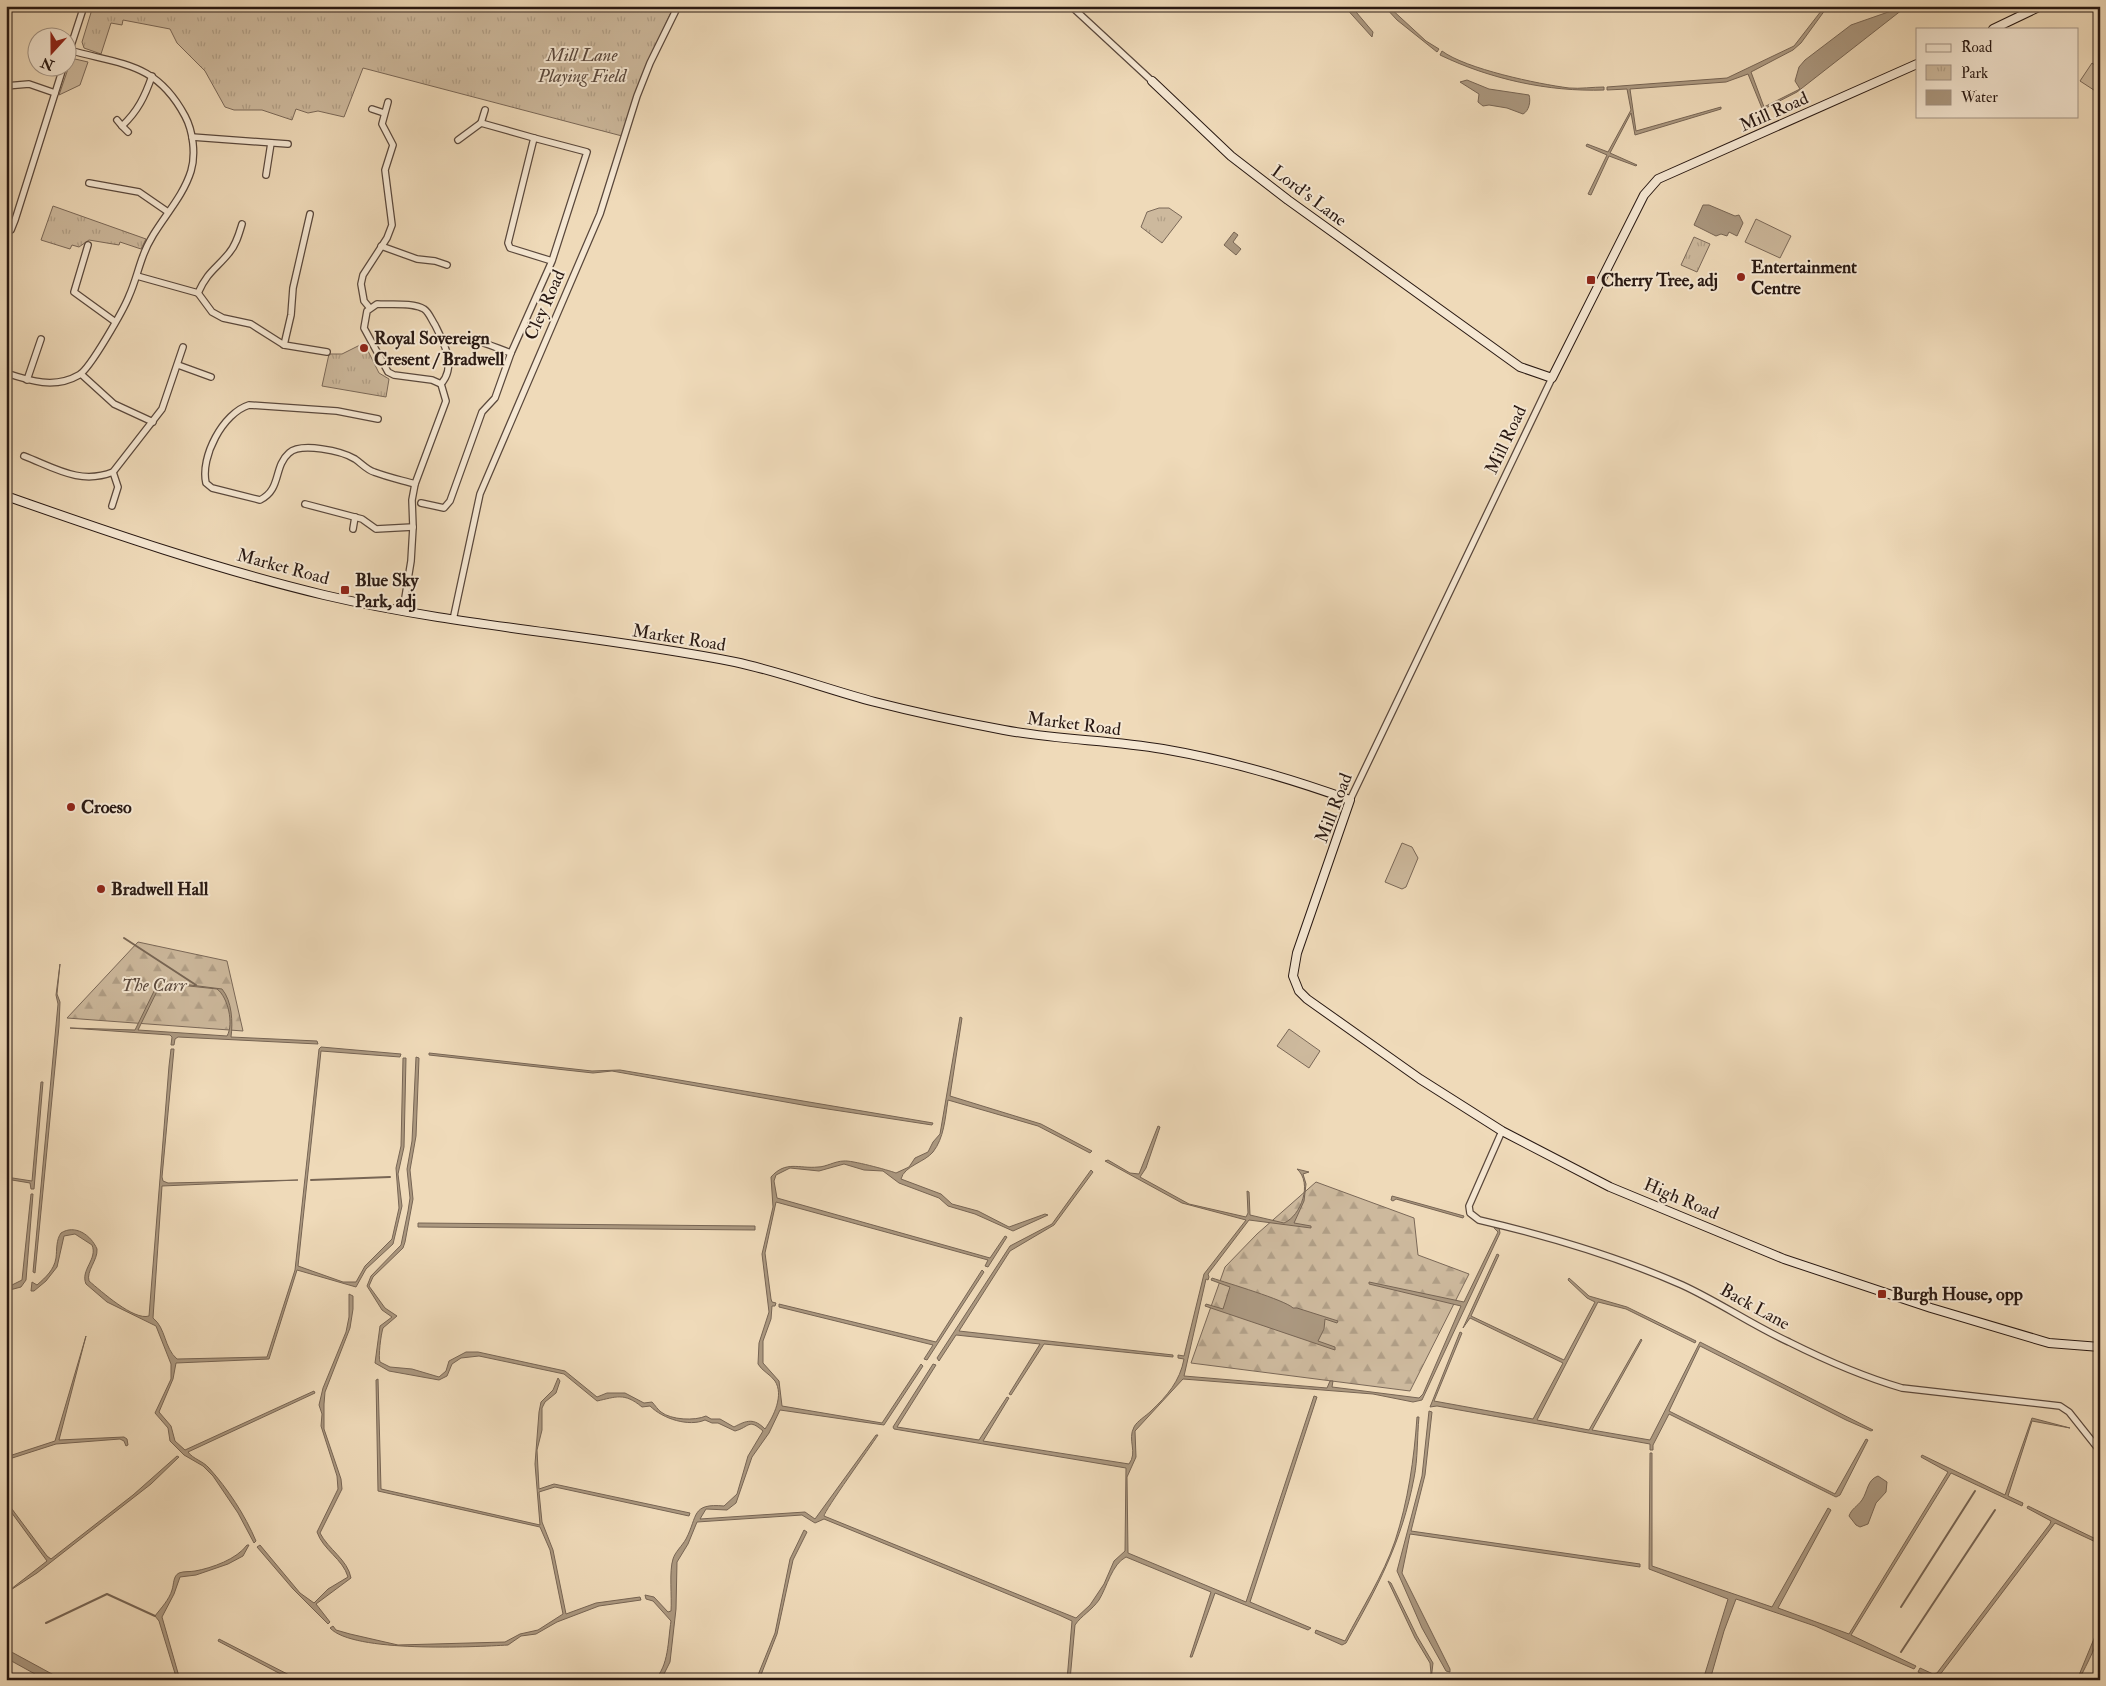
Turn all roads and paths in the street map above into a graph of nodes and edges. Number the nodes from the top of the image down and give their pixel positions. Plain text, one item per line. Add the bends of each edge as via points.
1 (84, 6) edge
2 (678, 6) edge
3 (1071, 6) edge
4 (2042, 6) edge
5 (77, 28) edge
6 (1995, 28) edge
7 (78, 55) edge
8 (1916, 64) edge
9 (152, 76) junction
10 (60, 78) edge
11 (1152, 81) joint
12 (6, 86) edge
13 (55, 93) junction
14 (388, 102) dead end
15 (372, 109) dead end
16 (485, 110) dead end
17 (384, 113) junction
18 (117, 120) dead end
19 (481, 123) junction
20 (122, 126) junction
21 (128, 132) dead end
22 (192, 137) junction
23 (534, 138) junction
24 (458, 140) dead end
25 (271, 143) junction
26 (288, 144) dead end
27 (266, 176) dead end
28 (90, 182) dead end
29 (168, 212) junction
30 (310, 214) dead end
31 (242, 224) dead end
32 (7, 232) edge
33 (88, 245) dead end
34 (381, 246) junction
35 (6, 249) edge
36 (552, 261) junction
37 (447, 265) dead end
38 (137, 276) junction
39 (198, 293) junction
40 (370, 307) junction
41 (114, 322) junction
42 (41, 339) dead end
43 (442, 341) junction
44 (284, 345) junction
45 (183, 347) dead end
46 (328, 352) dead end
47 (512, 352) junction
48 (178, 366) junction
49 (6, 373) edge
50 (82, 374) junction
51 (211, 377) dead end
52 (1552, 378) junction
53 (27, 380) junction
54 (441, 384) junction
55 (378, 419) dead end
56 (153, 422) junction
57 (24, 456) dead end
58 (113, 472) junction
59 (414, 484) junction
60 (6, 496) edge
61 (421, 503) dead end
62 (305, 504) dead end
63 (112, 506) dead end
64 (355, 517) junction
65 (413, 527) junction
66 (353, 529) dead end
67 (403, 610) junction
68 (452, 620) junction
69 (1350, 800) junction
70 (1295, 984) joint
71 (1502, 1131) junction
72 (2100, 1347) edge
73 (2100, 1451) edge

1 - 5 street
2 - 68 street, Cley Road via 637,96 600,214 480,494
3 - 11 street, Lord's Lane
4 - 6 street
7 - 9 street via 134,66
8 - 52 street, Mill Road via 1658,180 1644,195
9 - 20 street via 144,99
9 - 22 street via 166,86 176,100
10 - 13 street
11 - 52 street, Lord's Lane via 1232,156 1288,200 1520,367
12 - 13 street via 29,84
13 - 32 street via 13,227
14 - 17 street
15 - 17 street
16 - 19 street
17 - 34 street via 382,124 393,145 385,170 392,225
18 - 20 street
19 - 23 street
19 - 24 street
20 - 21 street
22 - 25 street
22 - 29 street via 191,170
23 - 36 street via 508,243 510,248
23 - 36 street via 587,152
25 - 26 street
25 - 27 street
28 - 29 street via 139,192
29 - 38 street via 150,238
30 - 44 street
31 - 39 street via 232,248 210,270
32 - 35 street
33 - 41 street via 74,292
34 - 37 street via 417,259
34 - 40 street via 361,284 364,301
36 - 47 street
38 - 39 street
38 - 41 street
39 - 44 street via 212,312 250,324
40 - 43 street via 377,304 424,309
40 - 54 street via 364,315 364,328 388,372
41 - 50 street
42 - 53 street
43 - 47 street via 468,337
43 - 54 street via 449,366 447,377
44 - 46 street
45 - 48 street
47 - 61 street via 495,398 482,412 448,507 434,508
48 - 51 street
48 - 56 street via 168,396
49 - 53 street
50 - 53 street via 58,382
50 - 56 street via 114,404
52 - 69 street, Mill Road
54 - 59 street via 446,401
55 - 59 street via 337,411 249,405 230,416 219,430 205,465 206,483 212,488 260,500 273,490 288,453 311,446 353,458 371,472
56 - 58 street
57 - 58 street via 78,477 101,477
58 - 63 street via 118,487
59 - 65 street
60 - 67 street, Market Road via 160,549 324,595
62 - 64 street
64 - 65 street via 376,529
64 - 66 street
65 - 67 street
67 - 68 street, Market Road
68 - 69 street, Market Road via 740,663 876,702 1004,730 1161,749 1211,759 1294,780
69 - 70 street, Mill Road via 1297,953 1293,976
70 - 71 street, High Road via 1307,999 1341,1024
71 - 72 street, High Road via 1610,1187 1784,1259 2040,1341
71 - 73 street, Back Lane via 1468,1206 1470,1213 1479,1220 1554,1238 1680,1285 1718,1302 1789,1342 1877,1381 1902,1388 2060,1406 2069,1412

